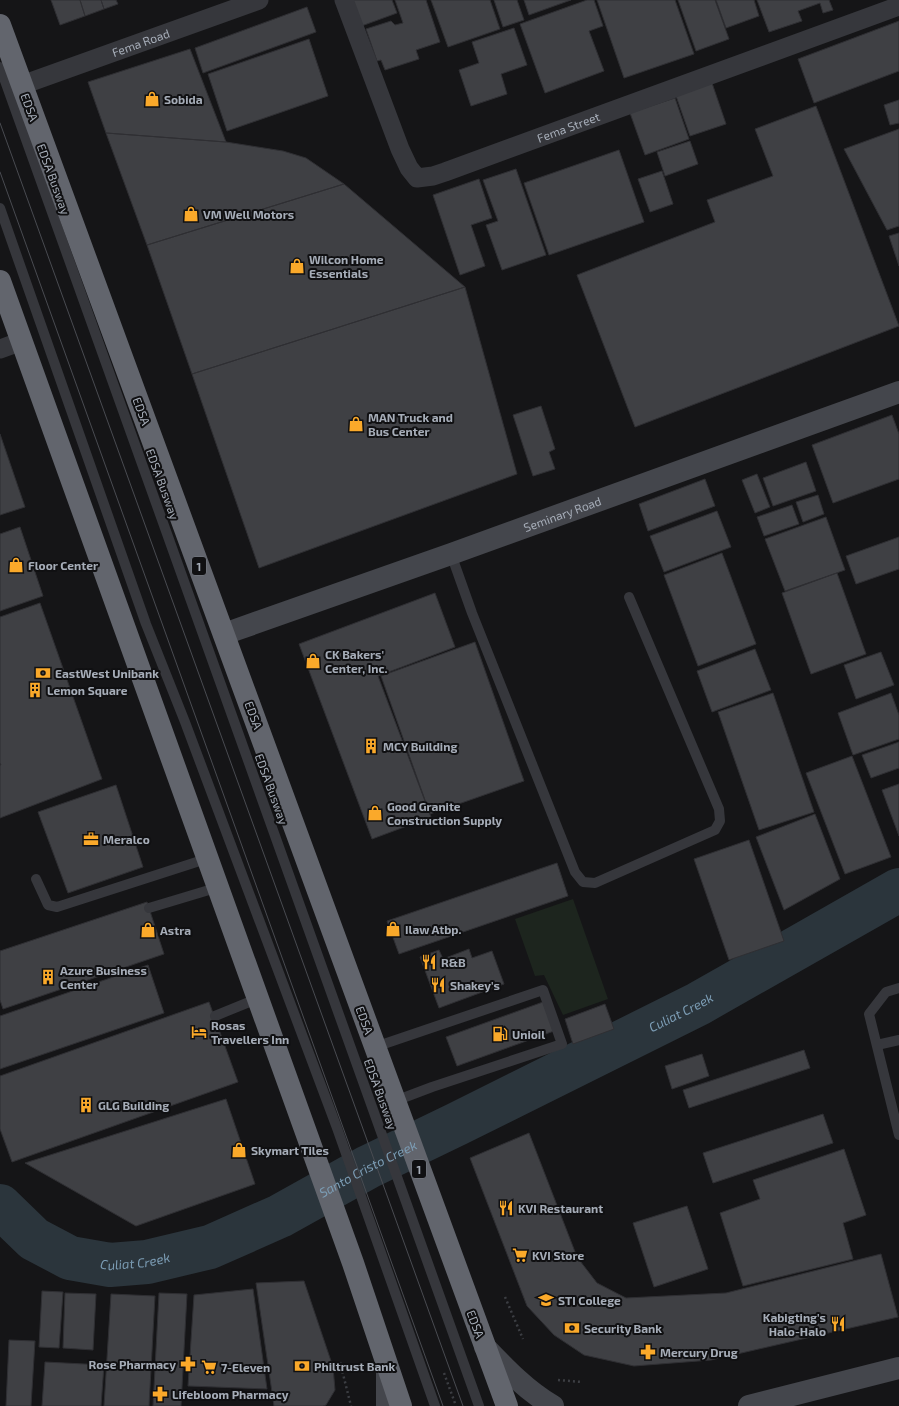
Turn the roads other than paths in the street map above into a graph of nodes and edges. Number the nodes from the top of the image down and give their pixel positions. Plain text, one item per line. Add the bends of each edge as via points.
1 (259, 0) edge
2 (344, 0) edge
3 (899, 6) edge
4 (0, 25) edge
5 (0, 67) edge
6 (22, 85) junction
7 (0, 208) edge
8 (0, 280) edge
9 (22, 341) junction
10 (0, 349) edge
11 (899, 392) edge
12 (451, 554) junction
13 (629, 597) dead end
14 (224, 634) junction
15 (209, 858) junction
16 (36, 879) dead end
17 (219, 887) junction
18 (149, 908) dead end
19 (899, 988) edge
20 (259, 998) junction
21 (215, 1016) dead end
22 (899, 1040) edge
23 (877, 1045) junction
24 (375, 1047) junction
25 (396, 1104) junction
26 (899, 1135) edge
27 (485, 1347) junction
28 (387, 1364) junction
29 (899, 1368) edge
30 (387, 1406) edge
31 (401, 1406) edge
32 (435, 1406) edge
33 (479, 1406) edge
34 (506, 1406) edge
35 (553, 1406) edge
36 (749, 1406) edge

1 - 6 street, Fema Road
2 - 3 street, Fema Street via 400,149 417,178 445,172
4 - 6 highway, EDSA / 1
5 - 33 lane, EDSA Busway
6 - 14 highway, EDSA / 1
7 - 32 lane via 146,624 337,1128
8 - 9 highway
9 - 10 street
9 - 15 highway
11 - 12 street, Seminary Road
12 - 13 lane via 572,865 583,882 595,883 715,830 720,821 719,808
12 - 14 street, Seminary Road
14 - 24 highway, EDSA / 1
15 - 16 lane via 57,907 48,905
15 - 17 highway
17 - 18 lane
17 - 20 highway
19 - 23 lane via 886,992 869,1014
20 - 21 lane
20 - 28 highway
22 - 23 lane
23 - 26 lane
24 - 25 highway, EDSA / 1
24 - 25 lane via 543,990 562,1044 432,1087
25 - 27 highway, EDSA / 1
27 - 34 highway, EDSA / 1
27 - 35 street via 528,1388
28 - 30 street
28 - 31 highway
29 - 36 street

